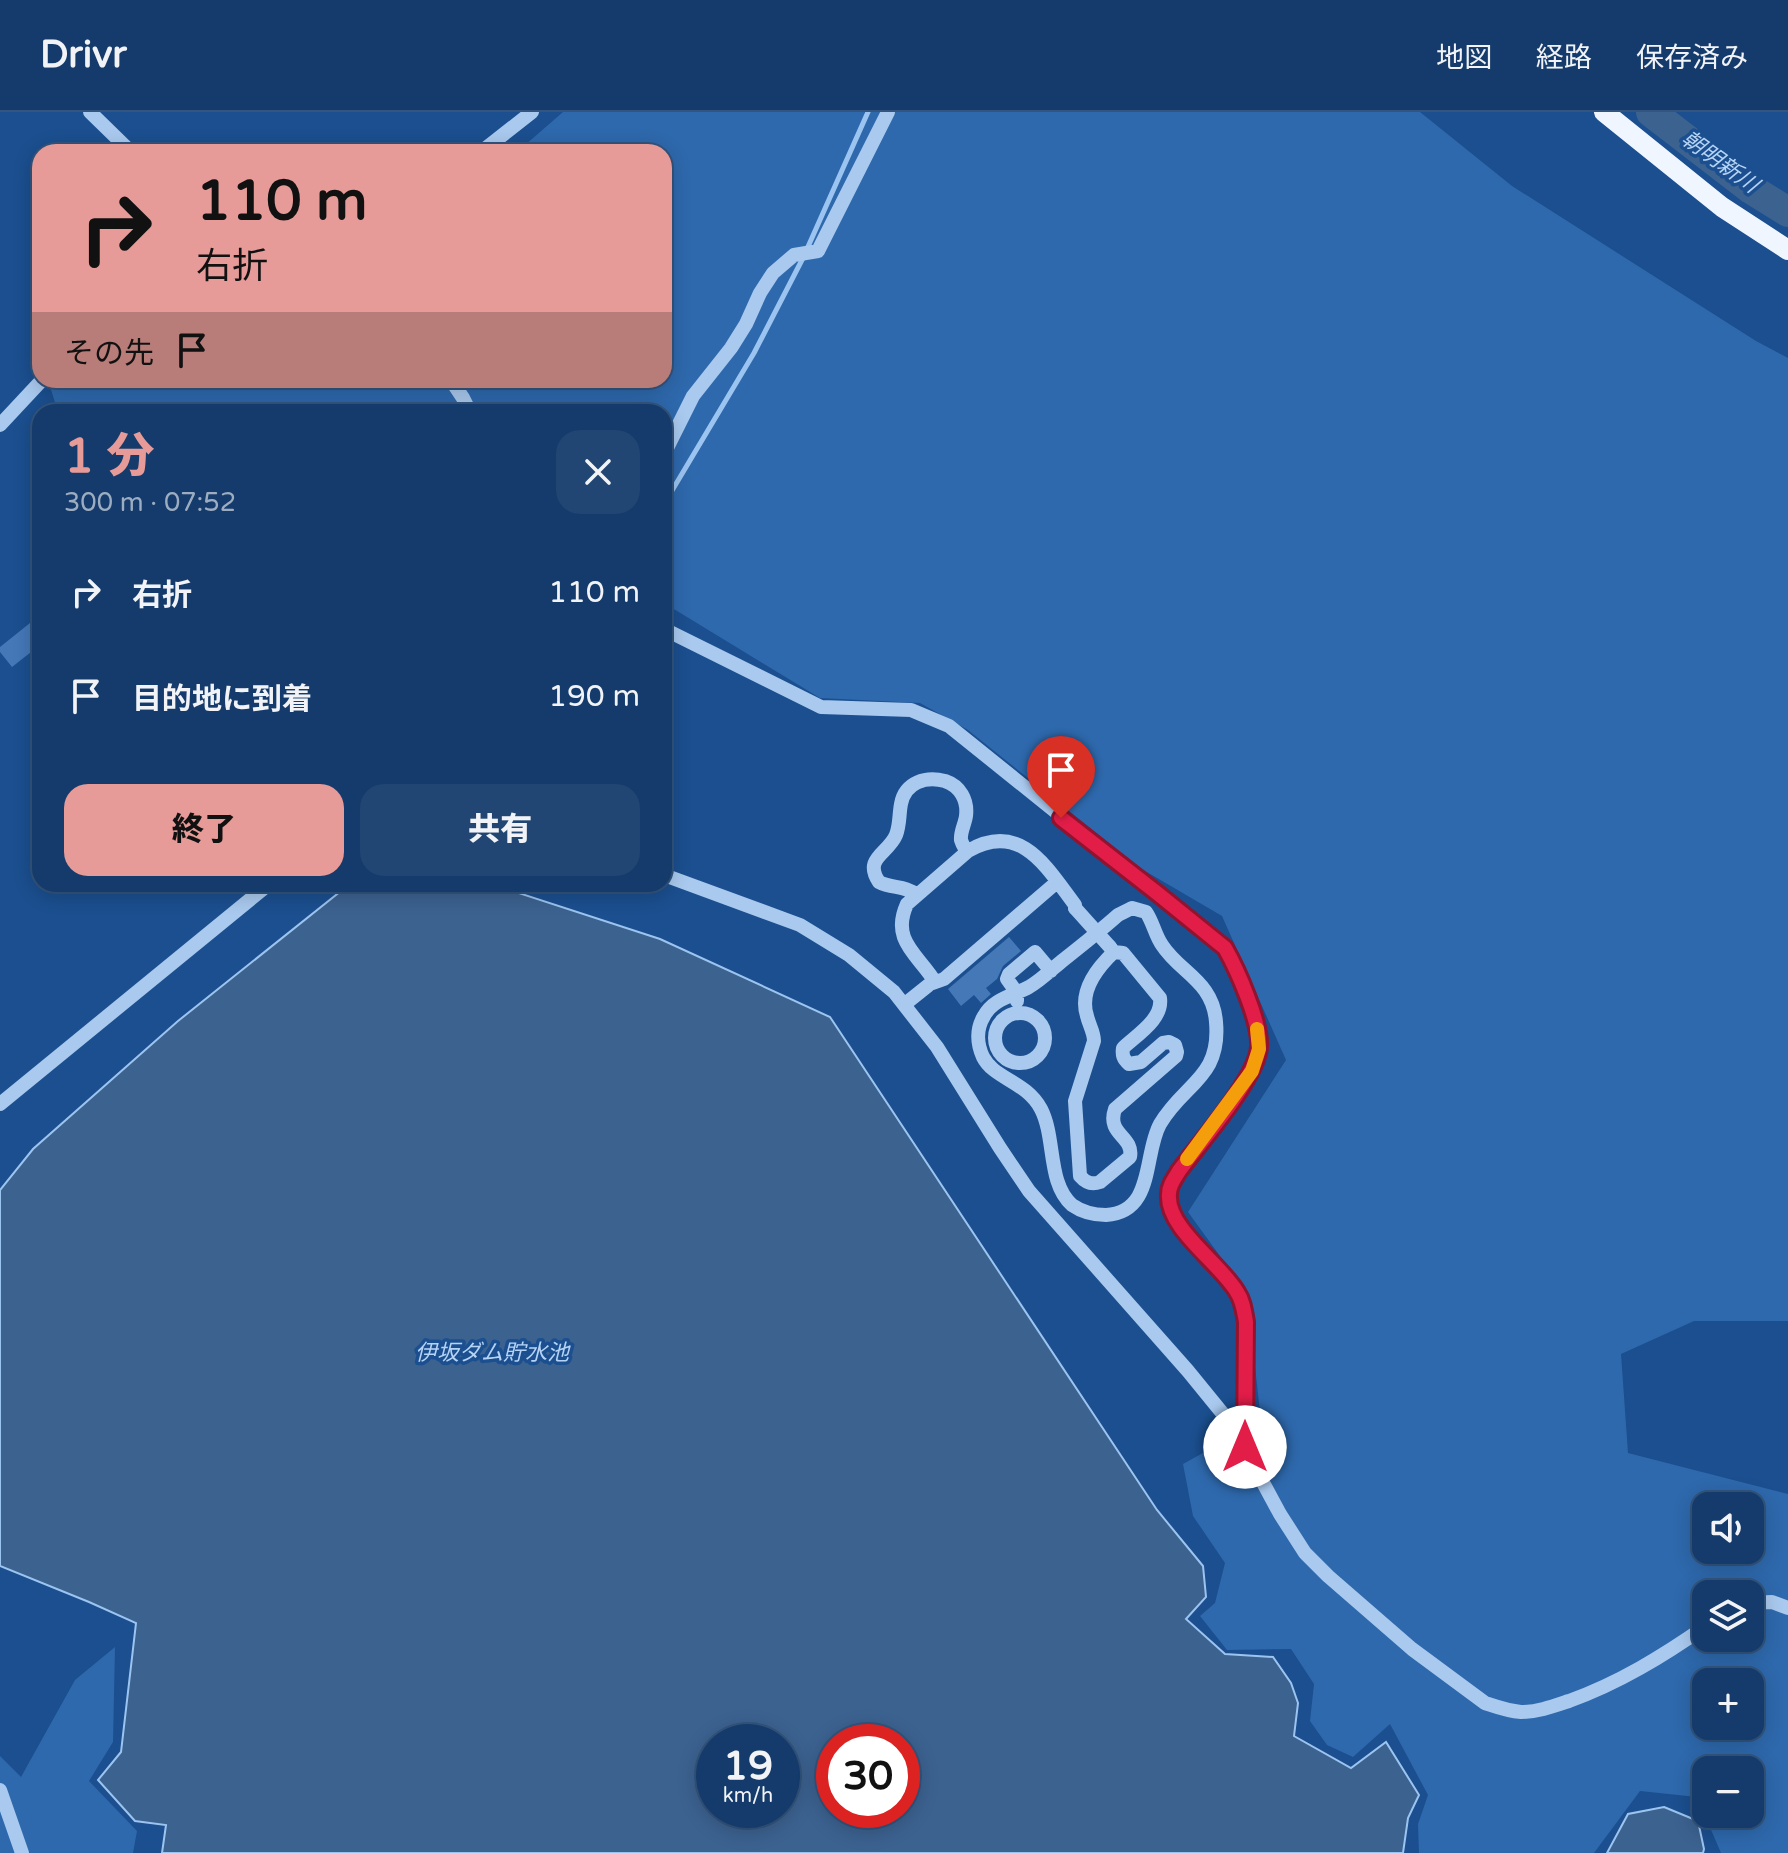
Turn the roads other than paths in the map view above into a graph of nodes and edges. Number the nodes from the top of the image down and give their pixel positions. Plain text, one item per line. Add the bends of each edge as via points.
1 (90, 112) edge
2 (532, 112) edge
3 (888, 112) edge
4 (1604, 112) edge
5 (123, 144) edge
6 (491, 144) edge
7 (1788, 250) edge
8 (35, 388) edge
9 (0, 425) edge
10 (672, 438) edge
11 (672, 633) edge
12 (968, 851) junction
13 (672, 878) edge
14 (1057, 882) junction
15 (259, 892) edge
16 (917, 895) junction
17 (1112, 950) junction
18 (1051, 971) junction
19 (935, 982) junction
20 (1017, 993) junction
21 (905, 1004) junction
22 (1018, 1013) dead end
23 (0, 1104) edge
24 (1245, 1447) junction
25 (1764, 1602) edge
26 (1788, 1608) edge
27 (1692, 1635) edge
28 (0, 1790) edge
29 (22, 1853) edge

1 - 5 street
2 - 6 street
3 - 10 street via 818,251 794,255 766,282 746,324 693,396
4 - 7 main road via 1722,207
8 - 9 street
11 - 24 street via 821,707 911,710 949,726 1225,948 1253,1014 1259,1049 1244,1084 1179,1171 1169,1204 1176,1221 1243,1304
12 - 14 street via 990,842 1022,845
12 - 16 street
12 - 16 street via 961,841 966,807 958,789 932,778 905,792 896,835 873,870 879,882
13 - 21 street via 800,925 849,955
14 - 17 street, bridge
14 - 19 street
15 - 23 street
16 - 19 street via 904,911 903,934
17 - 17 street via 1123,953 1161,1004 1123,1048 1125,1060 1141,1062 1166,1042 1172,1042 1177,1052 1115,1109 1113,1125 1132,1153 1095,1184 1080,1176 1075,1101 1094,1041 1086,996
18 - 20 street
18 - 20 street via 1035,952 1009,974
18 - 20 street via 1118,915 1137,908 1146,912 1169,954 1200,982 1215,1013 1212,1061 1161,1122 1145,1185 1124,1210 1095,1214 1068,1201 1058,1184 1041,1110 983,1056 978,1040 984,1016 994,1004
19 - 21 street
20 - 22 street
21 - 24 street via 1029,1191 1221,1409
24 - 27 street via 1305,1553 1412,1649 1485,1703 1523,1712 1551,1707 1639,1670
25 - 26 street
28 - 29 street

